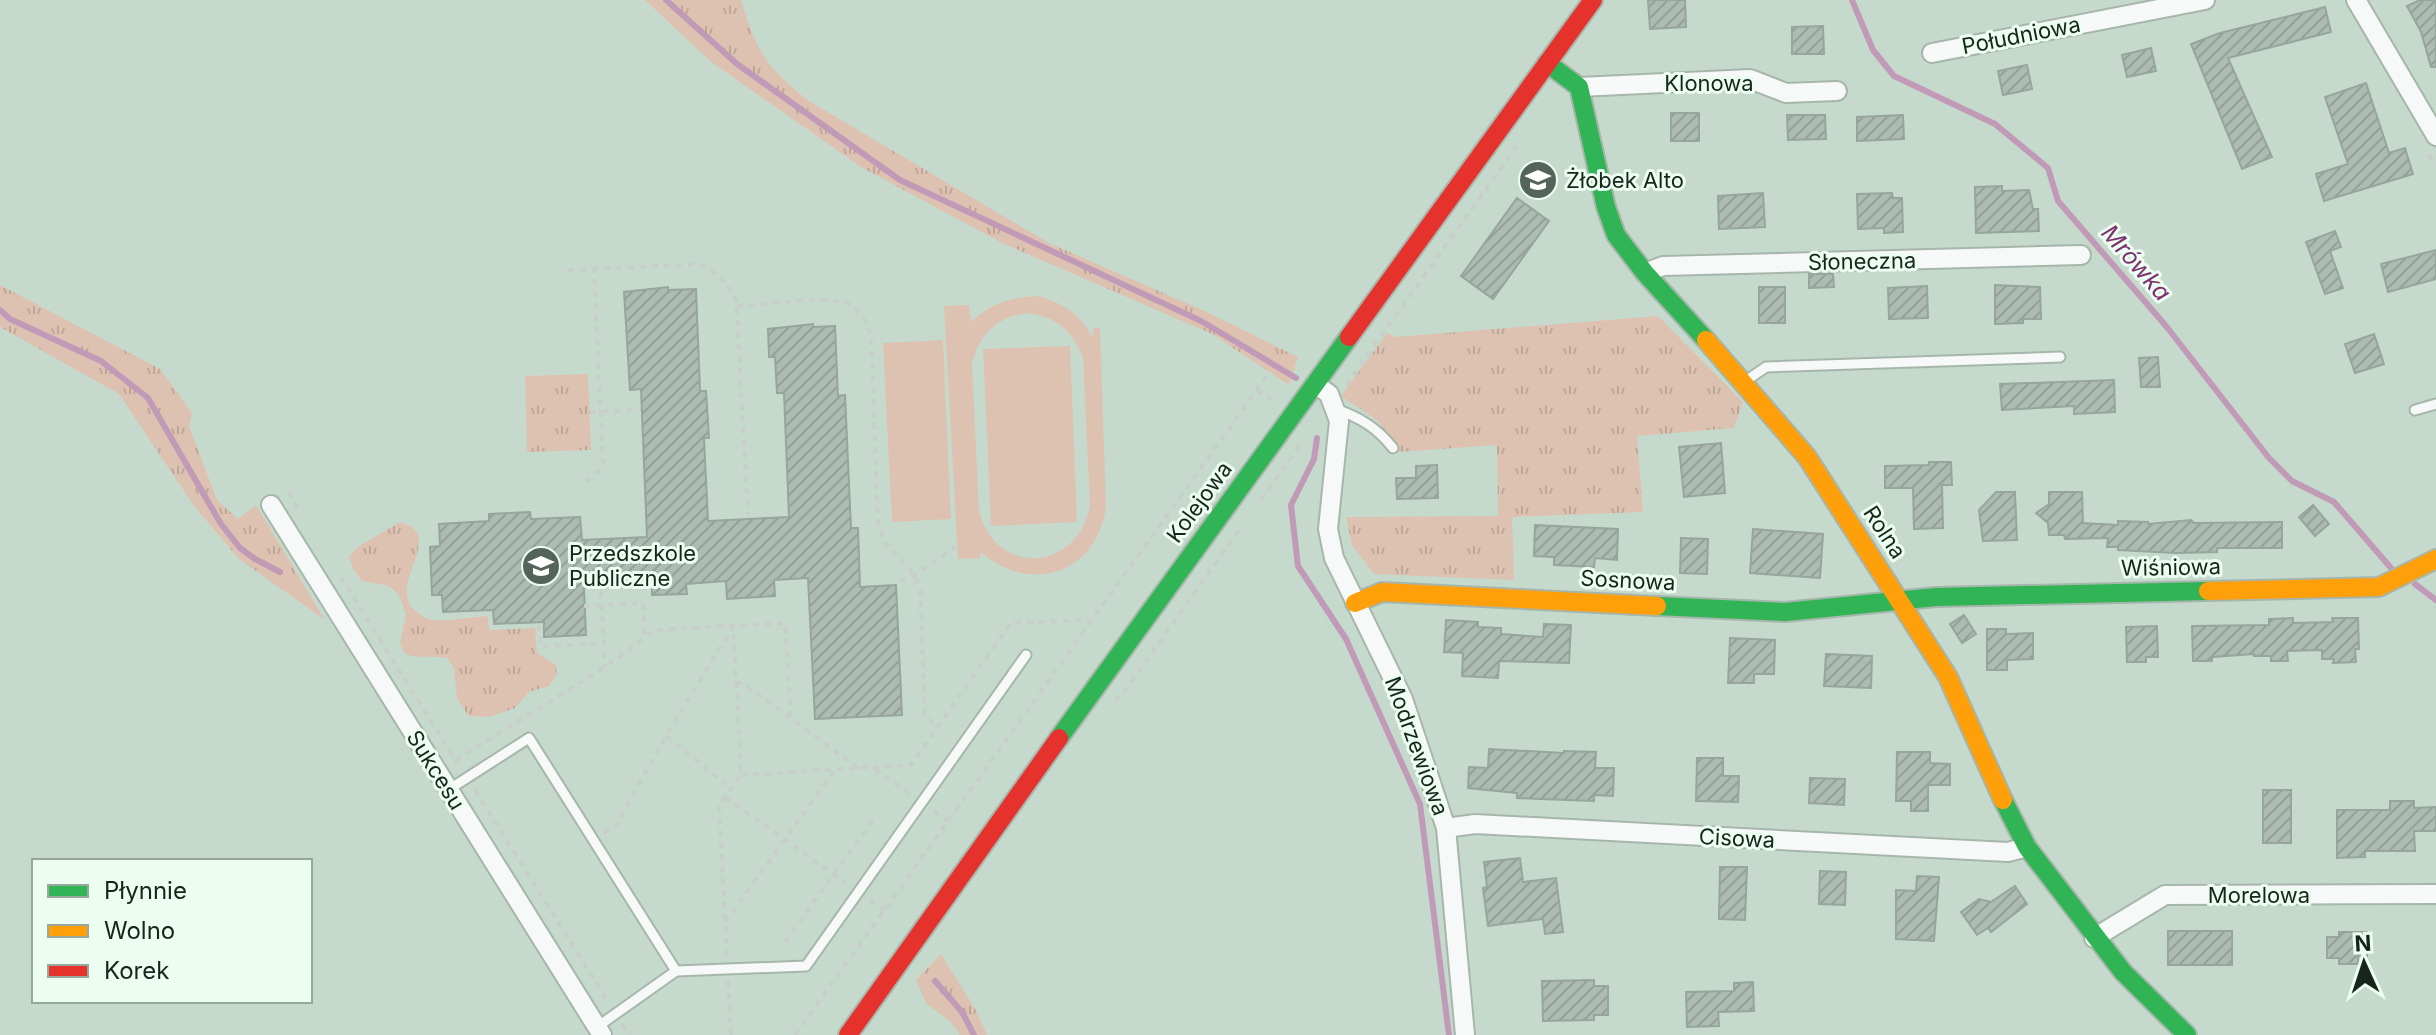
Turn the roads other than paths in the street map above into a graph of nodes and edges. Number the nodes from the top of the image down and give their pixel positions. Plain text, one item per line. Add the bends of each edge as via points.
1 (1593, 0) edge
2 (2205, 0) edge
3 (2356, 0) edge
4 (1932, 53) dead end
5 (1547, 63) junction
6 (1579, 87) junction
7 (1837, 91) dead end
8 (2436, 136) edge
9 (2081, 255) dead end
10 (1645, 273) junction
11 (2060, 357) dead end
12 (1744, 382) junction
13 (1315, 384) junction
14 (2436, 404) edge
15 (1336, 409) junction
16 (2415, 410) dead end
17 (1393, 448) dead end
18 (271, 505) dead end
19 (2436, 559) edge
20 (1901, 602) junction
21 (1355, 603) junction
22 (1026, 655) dead end
23 (448, 790) junction
24 (1446, 828) junction
25 (2027, 847) junction
26 (2436, 894) edge
27 (2094, 938) junction
28 (676, 971) junction
29 (599, 1031) edge
30 (848, 1035) edge
31 (1465, 1035) edge
32 (2187, 1035) edge

1 - 5 street, Kolejowa
2 - 4 street, Południowa
3 - 8 street
5 - 6 street
5 - 13 street, Kolejowa
6 - 7 street, Klonowa via 1750,79 1786,93
6 - 10 street, Rolna via 1611,223
9 - 10 street, Słoneczna via 1663,266
10 - 12 street, Rolna
11 - 12 lane via 1766,367
12 - 20 street, Rolna via 1807,457
13 - 15 street via 1329,394
13 - 30 street, Kolejowa
14 - 16 lane
15 - 17 lane via 1379,430
15 - 21 street, Modrzewiowa via 1339,429 1328,529 1334,558
18 - 23 street, Sukcesu
19 - 20 street, Wiśniowa via 2379,587
20 - 21 street, Sosnowa via 1785,612 1382,592
20 - 25 street, Rolna via 1948,677
21 - 24 street, Modrzewiowa via 1403,699
22 - 28 lane via 806,966
23 - 28 lane via 529,738
23 - 29 street, Sukcesu
24 - 25 street, Cisowa via 1475,824 2008,852
24 - 31 street, Modrzewiowa
25 - 27 street, Rolna
26 - 27 street, Morelowa via 2165,895
27 - 32 street, Rolna
28 - 29 lane

